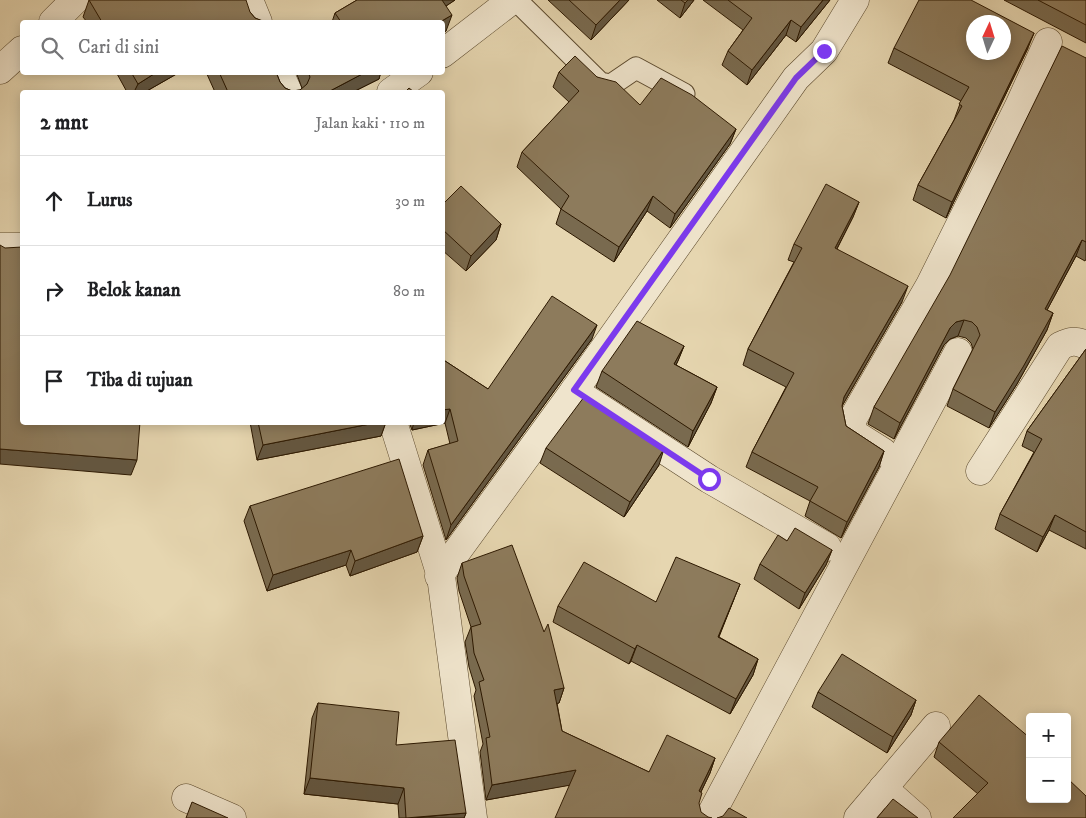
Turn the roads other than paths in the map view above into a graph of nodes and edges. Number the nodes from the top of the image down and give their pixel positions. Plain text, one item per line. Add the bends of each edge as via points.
1 (75, 0) edge
2 (249, 0) edge
3 (512, 0) edge
4 (516, 0) edge
5 (856, 0) edge
6 (55, 20) edge
7 (257, 20) edge
8 (1022, 28) edge
9 (20, 52) edge
10 (445, 52) edge
11 (0, 70) edge
12 (280, 75) edge
13 (415, 75) edge
14 (287, 90) edge
15 (395, 90) edge
16 (698, 102) edge
17 (0, 247) edge
18 (20, 247) edge
19 (1086, 345) edge
20 (958, 352) dead end
21 (574, 390) junction
22 (394, 425) edge
23 (900, 461) junction
24 (980, 471) dead end
25 (847, 559) junction
26 (439, 576) junction
27 (936, 726) dead end
28 (884, 788) junction
29 (186, 798) dead end
30 (232, 818) edge
31 (473, 818) edge
32 (710, 818) edge
33 (858, 818) edge
34 (917, 818) edge

1 - 6 street
2 - 7 street
3 - 10 street
4 - 16 lane via 600,83 611,84 636,68
5 - 21 street via 824,51 796,78
8 - 23 street via 1060,48 1015,115 930,285 852,420 853,434
9 - 11 street
12 - 14 street
13 - 15 street
17 - 18 street
19 - 24 street via 1069,341 1060,346
20 - 23 street
21 - 25 street via 709,479
21 - 26 street
22 - 26 street
23 - 25 street
25 - 32 street
26 - 31 street
27 - 28 street
28 - 33 street
28 - 34 street
29 - 30 street

